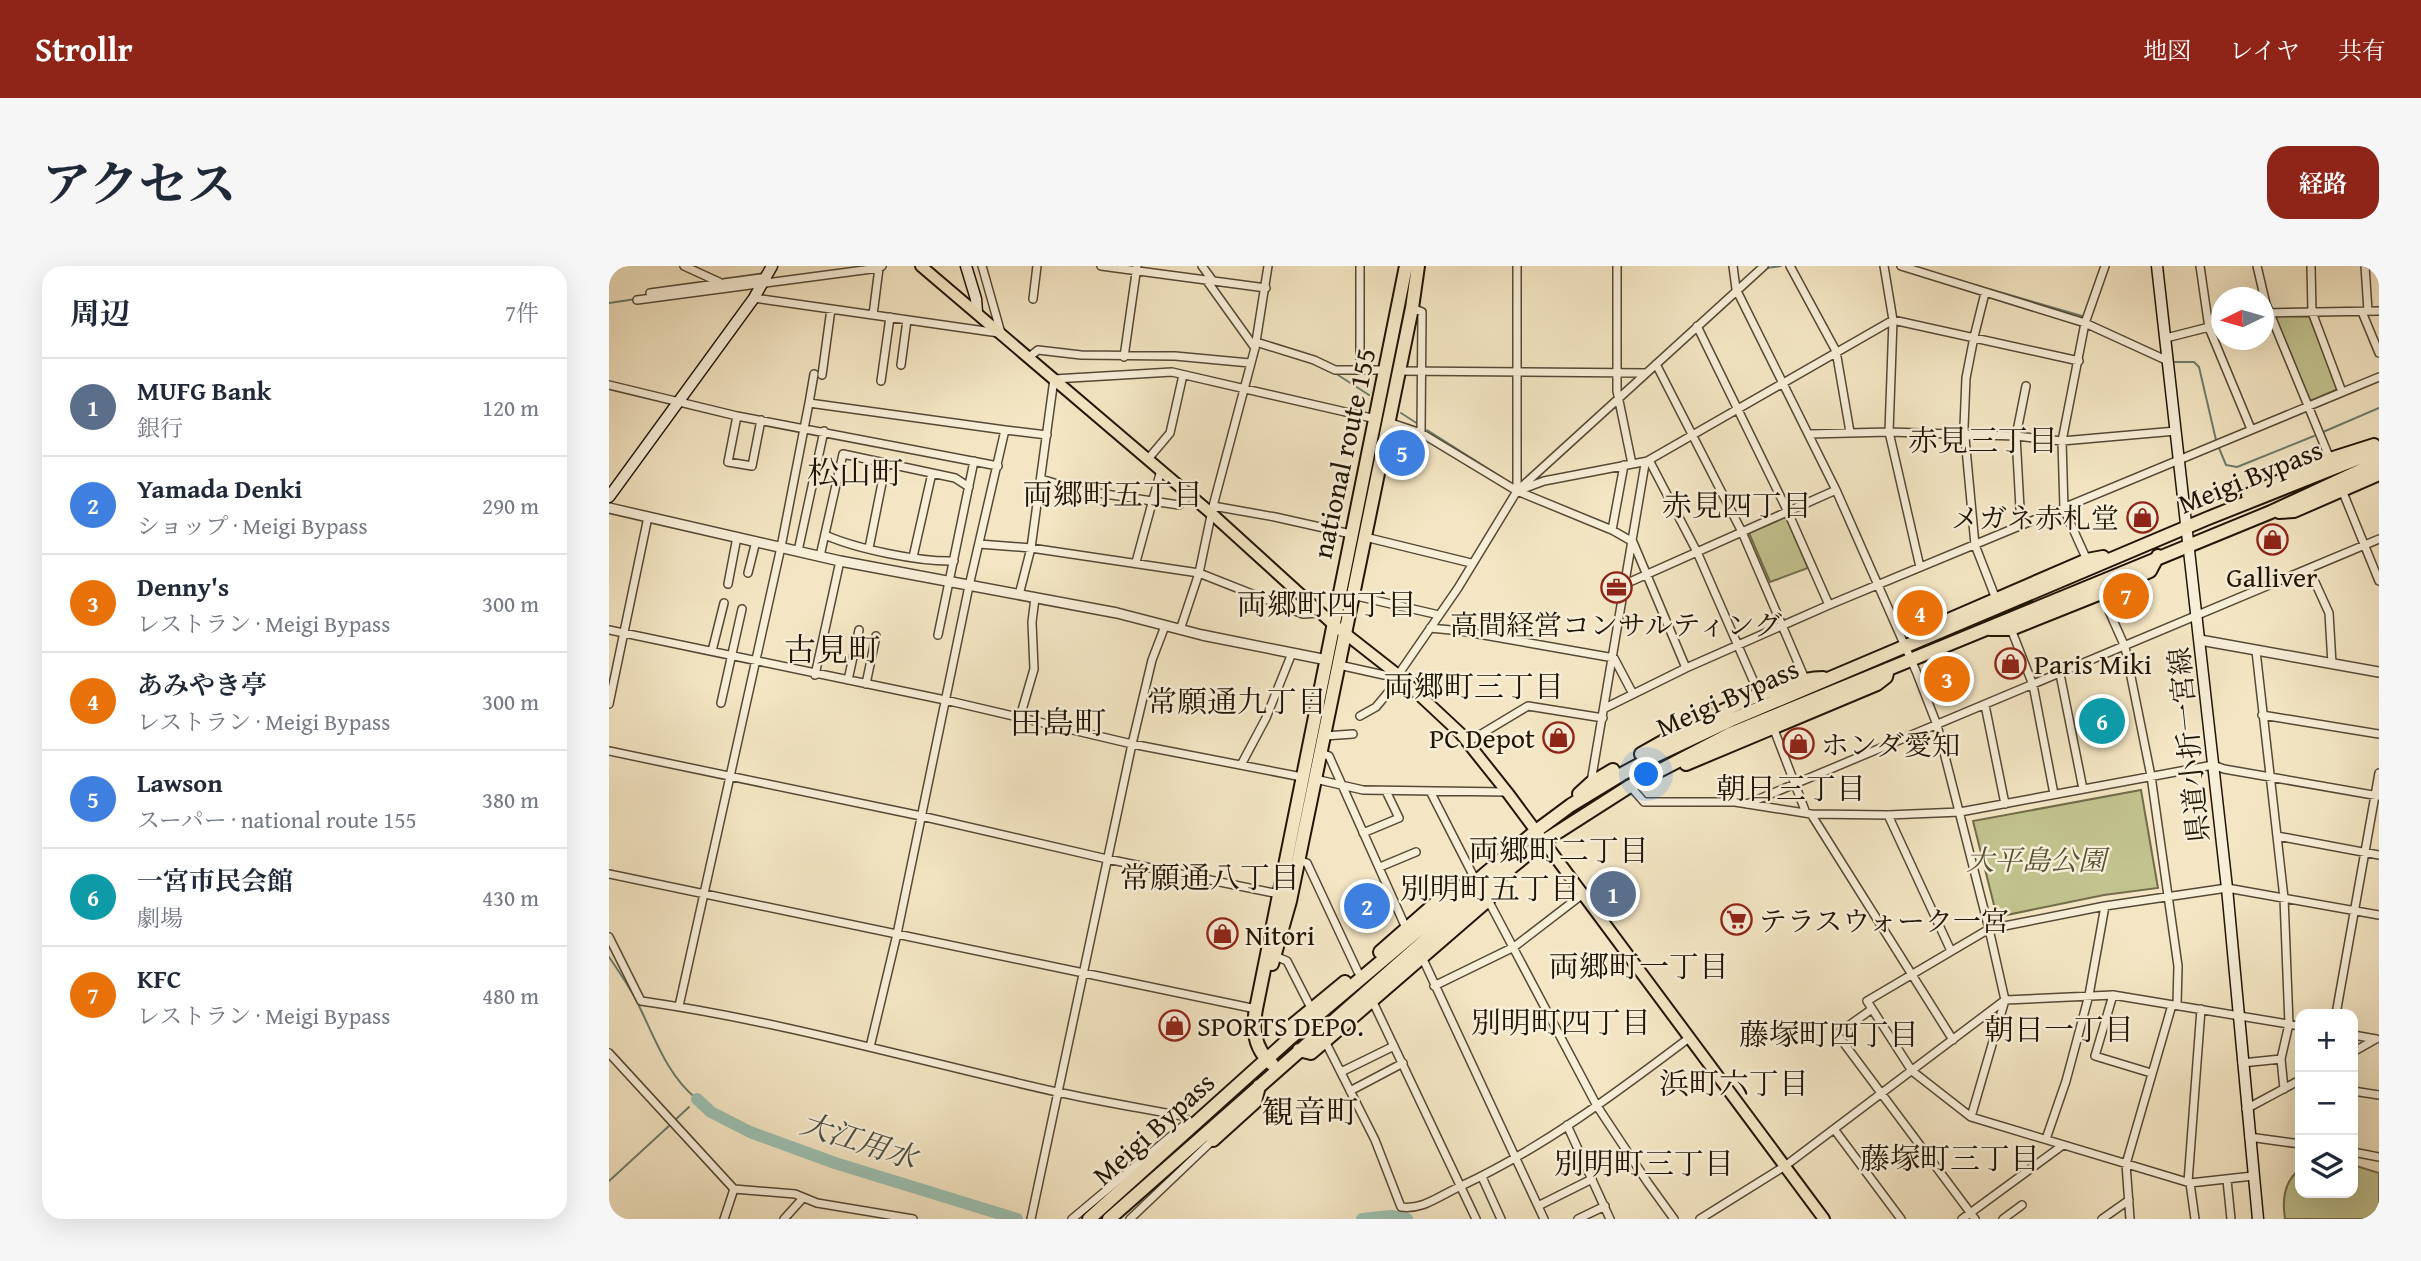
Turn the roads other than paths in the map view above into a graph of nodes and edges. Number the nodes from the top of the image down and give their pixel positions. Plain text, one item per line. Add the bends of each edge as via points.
1 (684, 266) edge
2 (772, 266) edge
3 (921, 266) edge
4 (966, 266) edge
5 (982, 266) edge
6 (1037, 266) edge
7 (1101, 266) edge
8 (1202, 266) edge
9 (1268, 266) edge
10 (1360, 266) edge
11 (1406, 266) edge
12 (1418, 266) edge
13 (1517, 266) edge
14 (1618, 266) edge
15 (1733, 266) edge
16 (1764, 266) edge
17 (1790, 266) edge
18 (1884, 266) edge
19 (1901, 266) edge
20 (2105, 266) edge
21 (2157, 266) edge
22 (2200, 266) edge
23 (2257, 266) edge
24 (2311, 266) edge
25 (2365, 266) edge
26 (881, 267) edge
27 (1136, 269) edge
28 (765, 280) junction
29 (1210, 281) junction
30 (719, 286) junction
31 (2261, 287) edge
32 (1266, 288) junction
33 (1736, 289) junction
34 (674, 292) junction
35 (650, 293) dead end
36 (1985, 293) junction
37 (754, 298) junction
38 (1033, 299) dead end
39 (637, 300) dead end
40 (1412, 308) junction
41 (831, 309) junction
42 (977, 312) junction
43 (2312, 312) junction
44 (2365, 312) junction
45 (2379, 312) edge
46 (2274, 313) edge
47 (873, 315) junction
48 (890, 317) junction
49 (907, 320) junction
50 (1893, 320) junction
51 (2085, 323) junction
52 (1697, 326) junction
53 (2209, 328) junction
54 (2274, 329) edge
55 (1001, 333) junction
56 (1973, 337) junction
57 (2166, 338) junction
58 (1255, 345) junction
59 (1836, 351) junction
60 (2379, 353) edge
61 (1124, 356) junction
62 (1029, 357) junction
63 (2079, 360) junction
64 (2168, 361) junction
65 (1250, 363) junction
66 (1656, 364) junction
67 (901, 365) dead end
68 (1360, 370) junction
69 (1392, 370) junction
70 (1421, 370) junction
71 (1516, 371) junction
72 (1617, 372) junction
73 (1646, 373) junction
74 (1183, 375) junction
75 (2379, 377) edge
76 (1054, 379) junction
77 (881, 381) dead end
78 (1783, 383) junction
79 (609, 385) edge
80 (2026, 386) dead end
81 (1244, 388) junction
82 (2342, 392) junction
83 (1618, 398) junction
84 (678, 400) junction
85 (809, 403) junction
86 (2308, 406) junction
87 (1736, 409) junction
88 (737, 416) junction
89 (761, 420) junction
90 (1382, 420) junction
91 (805, 427) junction
92 (2251, 429) junction
93 (1005, 430) junction
94 (2176, 430) junction
95 (824, 431) junction
96 (1850, 432) junction
97 (1889, 432) junction
98 (1421, 433) junction
99 (1693, 434) junction
100 (1809, 434) junction
101 (1047, 435) junction
102 (1965, 435) junction
103 (2016, 436) junction
104 (2062, 441) junction
105 (2379, 444) edge
106 (2379, 450) edge
107 (1148, 459) junction
108 (2329, 459) junction
109 (2179, 460) junction
110 (974, 461) junction
111 (1648, 461) junction
112 (886, 463) junction
113 (1628, 465) junction
114 (998, 466) junction
115 (2314, 466) junction
116 (2375, 468) edge
117 (1161, 470) junction
118 (932, 473) junction
119 (1041, 479) junction
120 (2304, 481) junction
121 (969, 487) junction
122 (1836, 490) junction
123 (2342, 490) junction
124 (1517, 491) junction
125 (1189, 495) junction
126 (609, 497) edge
127 (1154, 501) junction
128 (609, 508) edge
129 (2064, 509) junction
130 (1212, 510) junction
131 (1787, 510) junction
132 (2271, 512) junction
133 (648, 517) junction
134 (2206, 519) junction
135 (2021, 526) junction
136 (2186, 528) junction
137 (1612, 530) junction
138 (1742, 531) junction
139 (1351, 534) junction
140 (825, 535) junction
141 (737, 537) junction
142 (1365, 537) junction
143 (2379, 539) edge
144 (756, 541) junction
145 (1633, 542) junction
146 (979, 544) junction
147 (1975, 545) junction
148 (2189, 545) junction
149 (2364, 545) junction
150 (781, 547) junction
151 (869, 548) junction
152 (1031, 548) junction
153 (798, 551) junction
154 (1697, 552) junction
155 (2122, 555) junction
156 (820, 556) junction
157 (2158, 556) junction
158 (913, 557) junction
159 (2087, 560) junction
160 (840, 561) junction
161 (954, 561) junction
162 (1136, 562) junction
163 (1471, 563) junction
164 (1920, 567) junction
165 (2309, 569) junction
166 (748, 573) dead end
167 (1199, 573) junction
168 (1647, 574) junction
169 (2379, 581) edge
170 (949, 582) junction
171 (728, 584) dead end
172 (1623, 585) junction
173 (1878, 585) junction
174 (969, 586) junction
175 (2101, 593) junction
176 (1019, 595) junction
177 (1352, 595) junction
178 (1035, 598) junction
179 (1996, 599) junction
180 (724, 603) dead end
181 (1829, 605) junction
182 (2037, 607) junction
183 (743, 609) dead end
184 (1320, 613) junction
185 (2196, 614) junction
186 (1439, 615) junction
187 (1333, 624) junction
188 (1165, 626) junction
189 (1782, 626) junction
190 (2016, 626) junction
191 (1430, 628) junction
192 (1985, 628) junction
193 (609, 630) edge
194 (859, 630) dead end
195 (1179, 630) junction
196 (623, 633) junction
197 (1345, 634) junction
198 (876, 635) dead end
199 (938, 635) dead end
200 (1928, 638) junction
201 (2200, 640) junction
202 (1737, 646) junction
203 (1905, 647) junction
204 (2125, 647) junction
205 (2256, 650) junction
206 (712, 651) junction
207 (1292, 653) junction
208 (732, 655) junction
209 (1614, 658) junction
210 (1911, 660) junction
211 (755, 661) junction
212 (1333, 662) junction
213 (2332, 664) junction
214 (1686, 668) junction
215 (1889, 669) junction
216 (2379, 673) edge
217 (2060, 674) junction
218 (815, 675) junction
219 (1399, 676) junction
220 (1832, 678) junction
221 (1805, 679) junction
222 (848, 680) junction
223 (866, 684) junction
224 (2033, 685) junction
225 (1633, 694) junction
226 (1760, 696) junction
227 (945, 701) junction
228 (721, 703) dead end
229 (1741, 703) junction
230 (1802, 703) junction
231 (609, 704) edge
232 (1985, 705) junction
233 (1605, 708) junction
234 (2262, 715) junction
235 (1360, 716) dead end
236 (1020, 717) junction
237 (1603, 718) junction
238 (1731, 720) junction
239 (1789, 720) junction
240 (1937, 725) junction
241 (1772, 727) junction
242 (1353, 734) dead end
243 (2379, 734) edge
244 (1324, 736) junction
245 (1468, 743) junction
246 (1132, 744) junction
247 (609, 751) edge
248 (1321, 752) junction
249 (1241, 765) junction
250 (2213, 765) junction
251 (1663, 768) junction
252 (2379, 773) edge
253 (731, 775) junction
254 (2151, 776) junction
255 (1302, 777) junction
256 (2270, 777) junction
257 (1315, 779) junction
258 (1591, 783) junction
259 (1794, 783) junction
260 (1343, 786) junction
261 (1630, 786) junction
262 (2083, 789) junction
263 (1386, 791) junction
264 (1507, 792) junction
265 (1431, 793) junction
266 (2054, 794) junction
267 (2378, 796) edge
268 (1747, 804) junction
269 (2005, 804) junction
270 (1571, 806) junction
271 (1960, 812) junction
272 (1808, 814) junction
273 (1888, 815) junction
274 (921, 816) junction
275 (1363, 833) junction
276 (1540, 836) junction
277 (2277, 836) junction
278 (1416, 852) dead end
279 (2366, 852) junction
280 (2379, 855) edge
281 (1107, 859) junction
282 (1298, 860) junction
283 (1380, 867) junction
284 (609, 874) edge
285 (1495, 880) junction
286 (1472, 884) junction
287 (2227, 888) junction
288 (706, 893) junction
289 (1279, 894) junction
290 (1583, 894) junction
291 (2168, 896) junction
292 (2284, 898) junction
293 (1488, 900) junction
294 (2105, 905) junction
295 (2355, 910) junction
296 (2379, 915) edge
297 (1406, 928) junction
298 (1989, 929) junction
299 (897, 934) junction
300 (609, 937) edge
301 (1514, 947) junction
302 (1951, 951) junction
303 (1275, 956) junction
304 (1422, 957) junction
305 (1358, 972) junction
306 (1084, 974) junction
307 (1912, 974) junction
308 (1434, 986) junction
309 (2089, 995) junction
310 (2113, 995) junction
311 (1372, 1000) junction
312 (2005, 1000) junction
313 (2175, 1005) junction
314 (680, 1006) junction
315 (1311, 1008) junction
316 (1256, 1009) junction
317 (1871, 1009) junction
318 (2201, 1009) junction
319 (2337, 1009) edge
320 (2239, 1016) junction
321 (2289, 1024) junction
322 (2295, 1025) edge
323 (2358, 1036) edge
324 (1689, 1038) junction
325 (2377, 1039) edge
326 (1288, 1040) junction
327 (1953, 1040) junction
328 (1325, 1041) junction
329 (1394, 1045) junction
330 (870, 1047) junction
331 (2358, 1049) edge
332 (1299, 1050) junction
333 (609, 1053) edge
334 (1268, 1058) junction
335 (2281, 1059) junction
336 (1403, 1063) junction
337 (2242, 1063) junction
338 (1277, 1069) junction
339 (1341, 1072) junction
340 (1912, 1072) junction
341 (2151, 1073) junction
342 (2295, 1084) edge
343 (1259, 1086) junction
344 (2284, 1089) junction
345 (1350, 1091) junction
346 (1058, 1092) junction
347 (2358, 1092) edge
348 (1881, 1094) junction
349 (2379, 1095) edge
350 (1597, 1106) junction
351 (2246, 1109) junction
352 (1971, 1116) junction
353 (1195, 1120) junction
354 (1567, 1125) junction
355 (1834, 1129) junction
356 (2249, 1137) junction
357 (2046, 1139) junction
358 (1213, 1140) joint
359 (2295, 1141) edge
360 (2063, 1145) junction
361 (2358, 1153) edge
362 (2379, 1157) edge
363 (1515, 1158) junction
364 (2126, 1164) junction
365 (1785, 1166) junction
366 (2253, 1176) junction
367 (1482, 1177) junction
368 (1592, 1179) junction
369 (2227, 1180) junction
370 (2189, 1183) junction
371 (1460, 1186) junction
372 (734, 1189) junction
373 (803, 1198) junction
374 (2129, 1200) junction
375 (1538, 1206) junction
376 (1605, 1206) junction
377 (2022, 1206) dead end
378 (1972, 1216) edge
379 (786, 1218) edge
380 (724, 1219) edge
381 (908, 1219) edge
382 (1031, 1219) edge
383 (1072, 1219) edge
384 (1089, 1219) edge
385 (1109, 1219) edge
386 (1130, 1219) edge
387 (1476, 1219) edge
388 (1501, 1219) edge
389 (1543, 1219) edge
390 (1578, 1219) edge
391 (1610, 1219) edge
392 (1674, 1219) edge
393 (1700, 1219) edge
394 (1824, 1219) edge
395 (1901, 1219) edge
396 (1962, 1219) edge
397 (2003, 1219) edge
398 (2102, 1219) edge
399 (2130, 1219) edge
400 (2195, 1219) edge
401 (2231, 1219) edge
402 (2258, 1219) edge

1 - 30 street
2 - 28 main road
3 - 42 main road
4 - 42 main road
5 - 55 street
6 - 38 street
7 - 27 street
8 - 29 street
9 - 32 street
10 - 68 street
11 - 69 highway, national route 155
12 - 40 highway, national route 155
13 - 71 street
14 - 72 street
15 - 33 street
16 - 33 street
17 - 59 street
18 - 50 street
19 - 36 street
20 - 51 street
21 - 57 main road, 県道小折一宮線
22 - 53 street
23 - 31 street
24 - 43 street
25 - 44 street
26 - 28 street
26 - 47 street
27 - 29 street
27 - 61 street
28 - 30 street
28 - 37 main road
29 - 32 street
29 - 58 street
30 - 34 street
32 - 58 street
33 - 52 street
33 - 78 street
34 - 35 street
34 - 39 street
36 - 51 street
36 - 56 street
37 - 41 street
37 - 84 main road
40 - 69 highway, national route 155
40 - 70 street via 1422,312
41 - 47 street
41 - 85 street
42 - 55 main road
43 - 44 street
43 - 46 street
43 - 82 street
44 - 45 street
44 - 60 street
47 - 48 street
48 - 49 street
48 - 77 street
49 - 55 street
49 - 67 street
50 - 56 street
50 - 59 street
50 - 97 street
51 - 63 street
51 - 64 street
52 - 66 street
52 - 87 street
53 - 57 street
53 - 92 street
54 - 86 street
55 - 62 main road
56 - 63 street
56 - 102 street via 1966,377
57 - 64 main road, 県道小折一宮線
58 - 65 street
58 - 68 street via 1335,370
59 - 78 street
59 - 96 street
61 - 62 street via 1038,350
61 - 65 street
62 - 76 main road
63 - 104 street
64 - 94 main road, 県道小折一宮線
65 - 81 street
66 - 73 street
66 - 99 street
68 - 69 street
69 - 70 street
69 - 90 highway, national route 155
70 - 71 street
70 - 98 street
71 - 72 street
71 - 124 street
72 - 73 street
72 - 83 street
73 - 83 street
74 - 76 street
74 - 81 street
74 - 107 street via 1170,433
75 - 82 street
76 - 101 street
76 - 107 main road
78 - 87 street
78 - 100 street
79 - 84 street
80 - 103 street
81 - 90 street
81 - 130 street
82 - 86 street
83 - 113 street
83 - 124 street
84 - 88 street
84 - 126 main road
85 - 91 street
85 - 93 street
86 - 92 street
86 - 108 street
87 - 99 street
87 - 131 street
88 - 89 street
88 - 89 street via 728,462 752,467
89 - 91 street
90 - 98 street
90 - 139 highway, national route 155
90 - 142 highway, national route 155
91 - 95 street
91 - 150 street
92 - 109 street
93 - 101 street
93 - 114 street
94 - 104 street
94 - 109 main road, 県道小折一宮線
95 - 110 street
95 - 153 street
96 - 97 street
96 - 100 street
97 - 102 street
97 - 164 street
98 - 124 street
99 - 111 street
99 - 138 street
100 - 122 street
101 - 119 street
102 - 103 street
102 - 147 street
103 - 104 street
103 - 135 street
104 - 129 street
105 - 108 highway
106 - 120 highway, Meigi Bypass
107 - 117 main road
108 - 115 highway
109 - 129 street
109 - 136 main road, 県道小折一宮線
110 - 114 street
110 - 121 street
111 - 113 street
111 - 145 street
111 - 154 street
112 - 118 street
112 - 140 street via 843,454
112 - 151 street
113 - 124 street via 1544,481
113 - 137 street
114 - 146 street
115 - 120 highway
115 - 134 highway via 2217,508
116 - 123 highway
116 - 132 highway, Meigi Bypass
117 - 125 main road
117 - 127 street
118 - 121 street
118 - 158 street
119 - 127 street
119 - 152 street
120 - 134 highway, Meigi Bypass
121 - 161 street
122 - 131 street
122 - 173 street
123 - 132 highway via 2294,511
123 - 149 street
124 - 137 street
124 - 163 street
125 - 127 street via 1179,505
125 - 130 main road
127 - 162 street
128 - 133 street
129 - 135 street
129 - 159 street
130 - 139 street via 1275,517
130 - 167 street
130 - 184 main road
131 - 138 street
131 - 181 street
132 - 148 highway, Meigi Bypass
133 - 141 street
133 - 196 street
134 - 136 highway, Meigi Bypass
135 - 147 street
136 - 148 main road, 県道小折一宮線
136 - 155 highway, Meigi Bypass
137 - 145 street
138 - 154 street
138 - 189 street
139 - 187 highway, national route 155
140 - 151 street
140 - 156 street
141 - 144 street
141 - 171 street
142 - 163 street
142 - 177 highway, national route 155
143 - 149 street
144 - 150 street
144 - 166 street
145 - 168 street
145 - 172 street
146 - 152 street
146 - 174 street
147 - 164 street
147 - 179 street
148 - 157 highway, Meigi Bypass
148 - 185 main road, 県道小折一宮線
149 - 165 street
149 - 169 street
150 - 153 street
150 - 211 street
151 - 158 street
152 - 162 street
152 - 176 street
153 - 156 street
154 - 168 street
154 - 202 street
155 - 159 highway
155 - 200 highway, Meigi Bypass
156 - 160 street
157 - 175 highway via 2150,571
157 - 182 highway, Meigi Bypass
158 - 161 street
159 - 179 highway
160 - 170 street
160 - 218 street
161 - 170 street
162 - 167 street
163 - 186 street
164 - 173 street
165 - 185 street
165 - 213 street via 2329,613
167 - 184 street via 1303,614
167 - 195 street
168 - 172 street
168 - 214 street
170 - 174 street
170 - 199 street
172 - 209 street
173 - 181 street
173 - 203 street
174 - 176 street
174 - 227 street
175 - 190 highway
175 - 204 street
176 - 178 street
177 - 186 street
177 - 197 highway, national route 155
178 - 188 street via 1117,612
178 - 236 street via 1034,669
179 - 200 highway via 1939,624
180 - 206 street
181 - 189 street
182 - 190 highway
182 - 192 highway, Meigi Bypass
183 - 208 street
184 - 187 main road
185 - 201 main road, 県道小折一宮線
185 - 204 street
186 - 191 street
187 - 197 main road
187 - 212 highway, national route 155
188 - 195 street
188 - 246 street
189 - 202 street
189 - 221 street
190 - 192 highway
190 - 224 street
191 - 209 street
191 - 219 street
192 - 210 highway, Meigi Bypass
193 - 196 street
194 - 222 street
195 - 207 street
196 - 206 street
196 - 231 street
197 - 212 highway, national route 155
197 - 219 main road
198 - 223 street
200 - 203 highway, Meigi Bypass
201 - 205 street
201 - 250 main road, 県道小折一宮線
202 - 214 street
202 - 226 street
203 - 210 street
203 - 220 highway, Meigi Bypass
204 - 217 street
204 - 254 street
205 - 213 street
205 - 234 street
206 - 208 street
207 - 212 street
207 - 249 street
208 - 211 street
208 - 228 street
209 - 225 street
209 - 233 street
210 - 215 highway, Meigi Bypass
210 - 240 street
211 - 218 street
211 - 253 street
212 - 219 street
212 - 244 highway, national route 155
212 - 255 highway, national route 155
213 - 216 street
214 - 225 street
215 - 230 highway, Meigi Bypass
215 - 239 highway via 1877,684
217 - 224 street
217 - 262 street
218 - 222 street
219 - 235 street via 1376,707
219 - 245 main road
220 - 221 highway
220 - 238 highway, Meigi Bypass
221 - 226 highway
222 - 223 street
223 - 227 street
224 - 232 street
224 - 266 street
225 - 233 street
226 - 229 highway
227 - 236 street
227 - 274 street
229 - 238 highway
229 - 258 highway
230 - 239 highway
230 - 251 highway, Meigi Bypass
232 - 240 street
232 - 269 street
233 - 237 street
234 - 243 street
234 - 256 street
236 - 246 street
237 - 245 street via 1528,706
237 - 258 street
238 - 270 highway, Meigi Bypass via 1657,755
239 - 241 highway
240 - 259 street
240 - 271 street
241 - 251 highway via 1687,764
241 - 259 street
242 - 244 street
244 - 248 highway, national route 155
245 - 264 main road
246 - 249 street
246 - 281 street
247 - 253 street
248 - 257 highway, national route 155
248 - 260 street via 1329,756
249 - 255 street
250 - 254 street
250 - 256 street
250 - 287 main road, 県道小折一宮線
251 - 261 highway, Meigi Bypass
252 - 267 street
253 - 274 street
253 - 288 street
254 - 262 street
254 - 291 street
255 - 289 highway, national route 155
256 - 267 street
256 - 277 street
257 - 260 street
257 - 282 highway, national route 155
258 - 270 highway
259 - 268 street
259 - 272 street
260 - 263 street
260 - 275 street
261 - 268 street via 1644,802
261 - 276 highway, Meigi Bypass
262 - 266 street
263 - 265 street
263 - 275 street via 1399,818
264 - 265 street
264 - 276 main road
265 - 286 street
266 - 269 street
267 - 279 street
268 - 272 street
269 - 271 street
270 - 276 highway, Meigi Bypass
271 - 273 street
271 - 298 street
272 - 273 street
272 - 307 street
273 - 302 street
274 - 281 street
274 - 299 street
275 - 283 street
276 - 285 highway, Meigi Bypass
276 - 286 highway, Meigi Bypass
276 - 290 main road
277 - 279 street
277 - 292 street
278 - 283 street
279 - 280 street
279 - 295 street
281 - 289 street
281 - 306 street
282 - 303 highway, national route 155
282 - 305 street via 1307,863
283 - 297 street
284 - 288 street
285 - 293 highway
285 - 332 highway, Meigi Bypass
286 - 297 highway via 1454,887
286 - 326 highway, Meigi Bypass
287 - 291 street
287 - 292 street
287 - 320 main road, 県道小折一宮線
288 - 299 street
288 - 314 street
289 - 316 highway, national route 155
290 - 301 street
290 - 324 main road
291 - 294 street
291 - 313 street via 2178,965
292 - 295 street
292 - 321 street
293 - 301 street
293 - 304 highway
294 - 298 street
294 - 309 street
295 - 296 street
295 - 319 street
297 - 305 highway
298 - 302 street
298 - 312 street
299 - 306 street
299 - 330 street
300 - 314 street via 641,1001
301 - 308 street
301 - 350 street
302 - 307 street
303 - 315 street via 1287,961
303 - 334 highway, national route 155 via 1257,1019
304 - 308 street
304 - 311 highway
305 - 315 highway
306 - 316 street
306 - 346 street
307 - 317 street via 1867,1001
307 - 327 street
308 - 363 street
309 - 310 street
309 - 312 street
309 - 357 street
310 - 313 street
310 - 341 street via 2095,1056
311 - 328 highway
311 - 329 street
312 - 327 street
312 - 352 street
313 - 318 street
313 - 341 street
314 - 330 street
315 - 326 highway via 1289,1028
316 - 334 highway, national route 155 via 1254,1029
317 - 340 street
317 - 348 street via 1837,1034
318 - 320 street
318 - 370 street
320 - 321 street
320 - 337 main road, 県道小折一宮線
321 - 322 street
321 - 335 street
323 - 325 street
324 - 350 street
324 - 365 main road
325 - 331 street
326 - 334 highway, Meigi Bypass
327 - 340 street
328 - 332 highway via 1311,1053
328 - 339 street
329 - 336 street
329 - 339 street
330 - 346 street
332 - 338 highway, Meigi Bypass
333 - 372 street
334 - 338 highway, national route 155
334 - 353 highway, Meigi Bypass
335 - 337 street
335 - 344 street
336 - 345 street
336 - 371 street
337 - 351 main road, 県道小折一宮線
338 - 343 highway, Meigi Bypass
339 - 345 street
340 - 348 street
340 - 352 street
341 - 364 street
342 - 344 street
343 - 358 highway via 1255,1102
343 - 385 highway, Meigi Bypass
344 - 351 street
345 - 371 street via 1401,1207 1413,1210
346 - 353 street
346 - 382 street
347 - 349 street
348 - 355 street
348 - 378 street
350 - 354 street
350 - 392 street
351 - 356 main road, 県道小折一宮線
352 - 357 street
353 - 383 street
353 - 384 highway, Meigi Bypass via 1183,1136
354 - 363 street
354 - 368 street
355 - 365 street
355 - 395 street
356 - 359 street
356 - 366 main road, 県道小折一宮線
357 - 360 street
358 - 386 street
360 - 364 street
360 - 378 street
361 - 362 street
363 - 367 street
363 - 375 street
364 - 370 street
364 - 374 street
365 - 393 street
365 - 394 main road
366 - 369 street
366 - 402 main road, 県道小折一宮線
367 - 371 street
367 - 388 street
368 - 375 street
368 - 376 street
369 - 370 street
369 - 401 street
370 - 400 street
371 - 387 street
372 - 373 street
372 - 380 street
373 - 379 street
373 - 381 street
374 - 398 street
374 - 399 street
375 - 389 street
376 - 390 street
376 - 391 street
377 - 397 street
378 - 396 street

